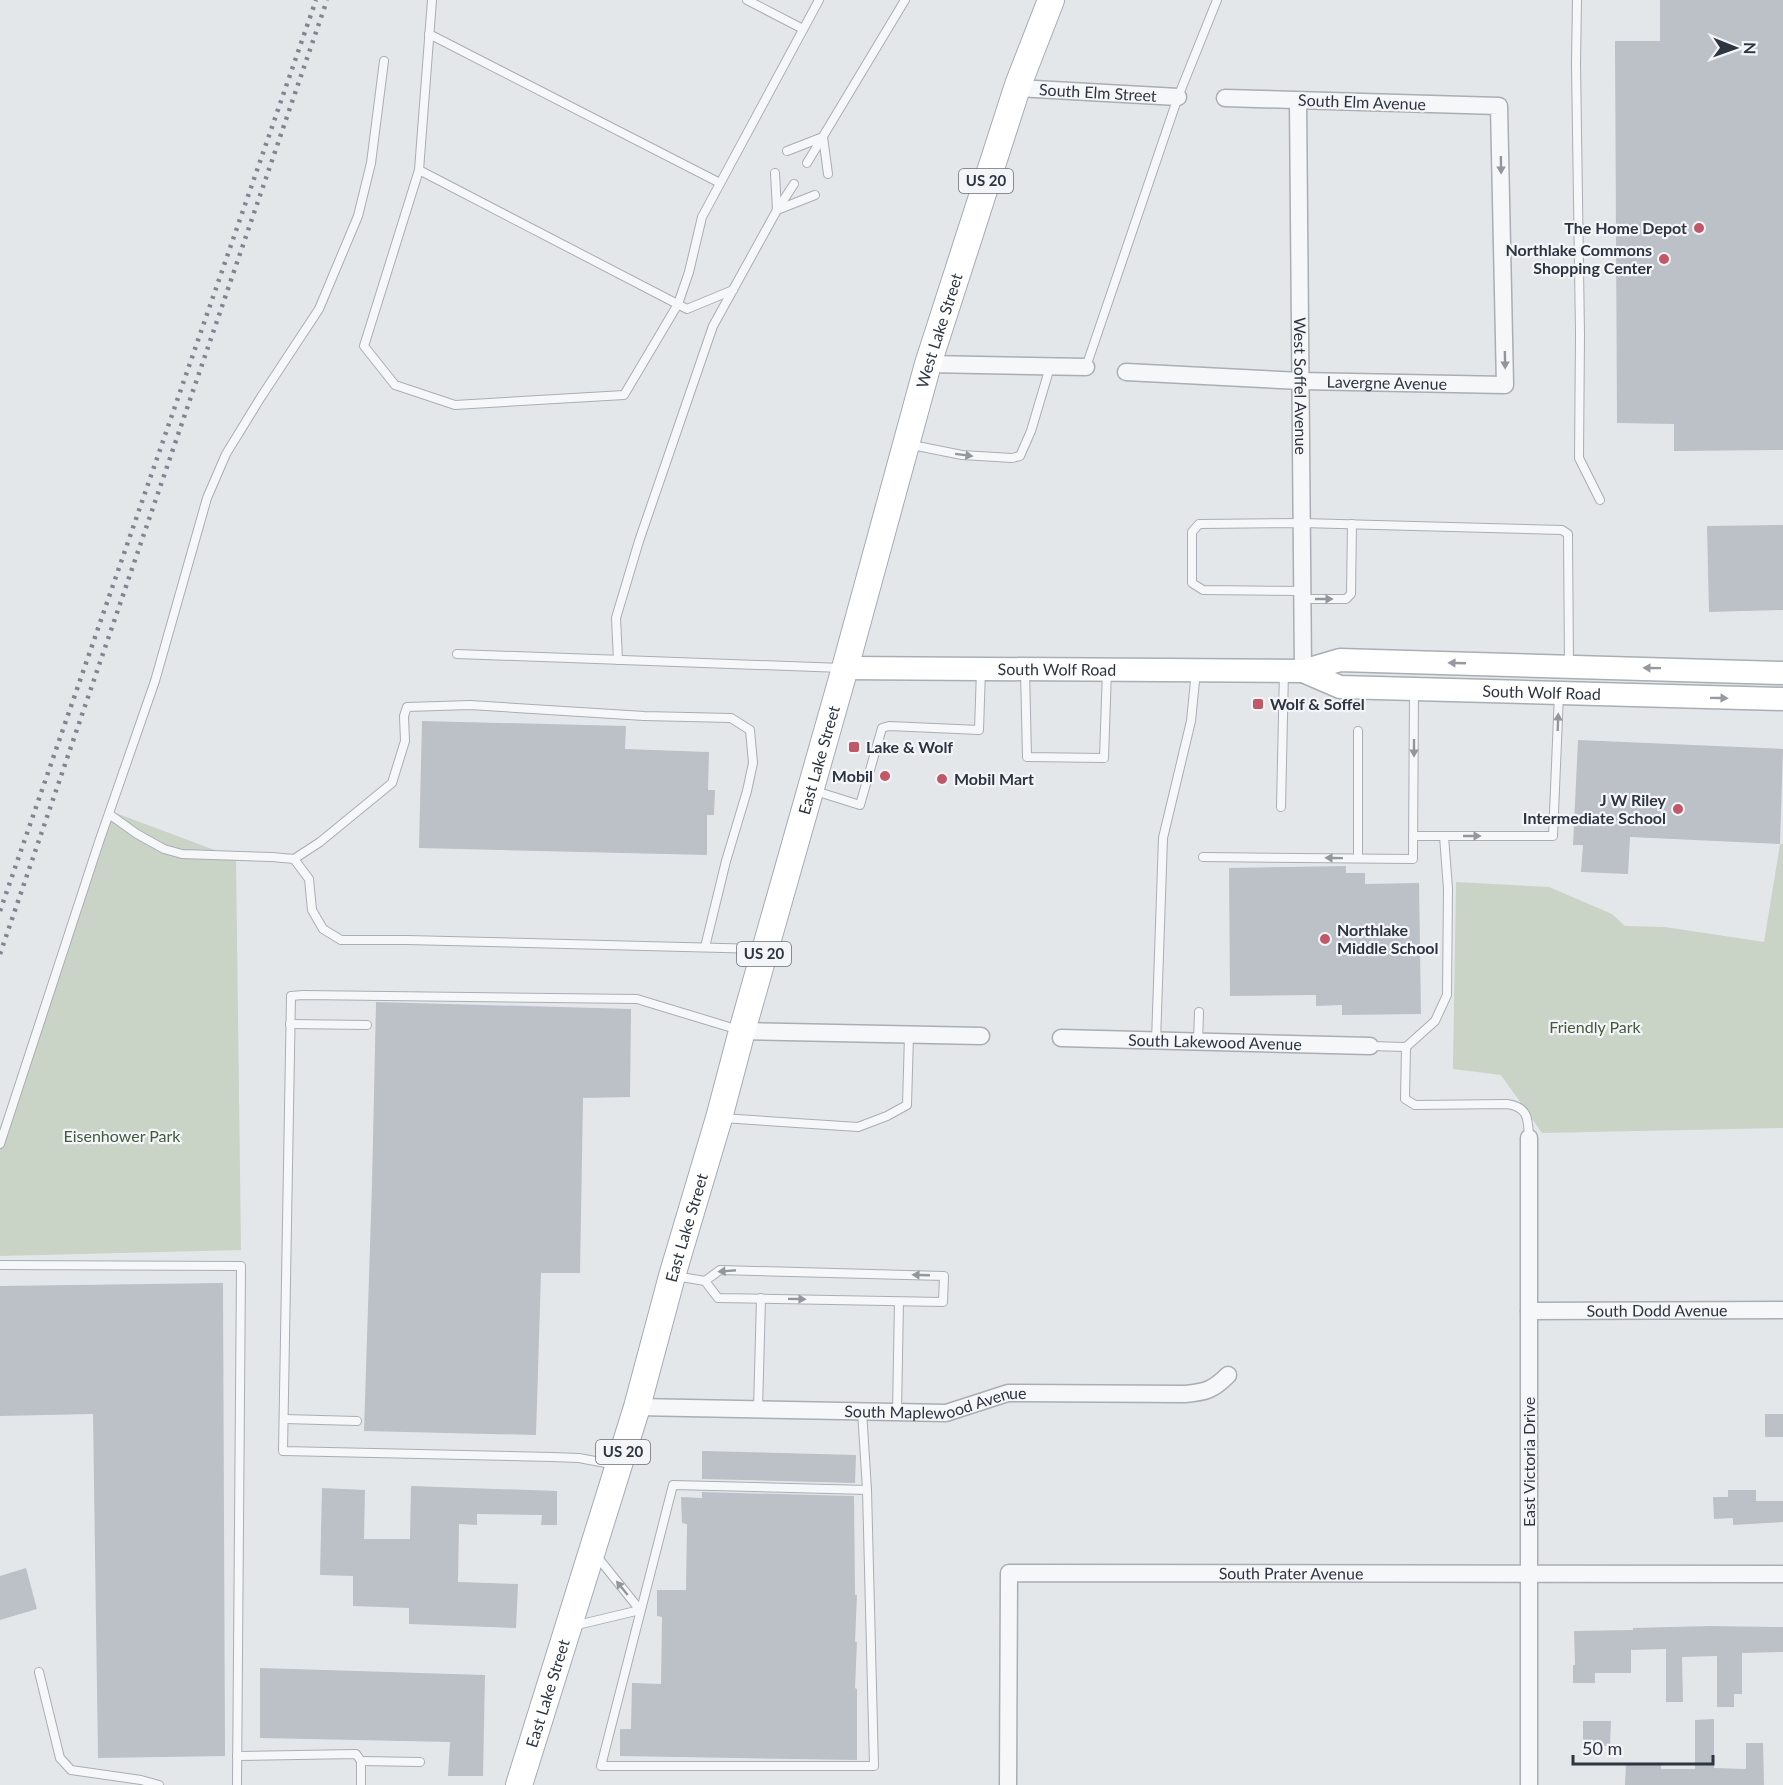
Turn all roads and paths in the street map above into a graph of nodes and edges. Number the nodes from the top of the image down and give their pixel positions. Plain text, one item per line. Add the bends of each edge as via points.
1 (432, 0) edge
2 (747, 0) edge
3 (819, 0) edge
4 (905, 0) edge
5 (1051, 0) edge
6 (1217, 0) edge
7 (1577, 0) edge
8 (803, 29) junction
9 (429, 34) junction
10 (384, 61) dead end
11 (1017, 88) junction
12 (1178, 97) junction
13 (1225, 98) dead end
14 (1298, 101) junction
15 (823, 137) junction
16 (787, 151) dead end
17 (807, 163) dead end
18 (419, 170) junction
19 (775, 173) dead end
20 (828, 174) dead end
21 (720, 183) junction
22 (794, 184) dead end
23 (815, 195) dead end
24 (777, 210) junction
25 (733, 290) junction
26 (678, 304) junction
27 (928, 364) junction
28 (1050, 367) junction
29 (1086, 367) joint
30 (1126, 372) dead end
31 (1301, 381) junction
32 (1505, 385) joint
33 (907, 444) junction
34 (1600, 500) dead end
35 (1302, 523) junction
36 (1352, 524) junction
37 (1302, 595) junction
38 (457, 654) dead end
39 (618, 660) junction
40 (1569, 666) junction
41 (845, 668) junction
42 (981, 669) junction
43 (1025, 669) junction
44 (1107, 670) junction
45 (1196, 671) junction
46 (1293, 671) junction
47 (1783, 673) edge
48 (1414, 689) junction
49 (1559, 694) junction
50 (1783, 699) edge
51 (1358, 731) dead end
52 (811, 790) junction
53 (1281, 807) dead end
54 (109, 814) junction
55 (1413, 836) junction
56 (1444, 836) junction
57 (1203, 857) dead end
58 (1358, 858) junction
59 (294, 859) junction
60 (705, 947) junction
61 (765, 949) junction
62 (1199, 1012) dead end
63 (290, 1024) junction
64 (367, 1026) dead end
65 (742, 1031) junction
66 (909, 1035) junction
67 (981, 1036) dead end
68 (1061, 1038) dead end
69 (1156, 1041) junction
70 (1198, 1042) junction
71 (1370, 1046) joint
72 (1406, 1047) junction
73 (719, 1118) junction
74 (1529, 1138) joint
75 (0, 1144) edge
76 (0, 1265) edge
77 (672, 1276) junction
78 (705, 1281) junction
79 (761, 1298) junction
80 (899, 1302) junction
81 (1783, 1310) edge
82 (1529, 1311) junction
83 (1228, 1375) dead end
84 (637, 1407) junction
85 (758, 1410) junction
86 (862, 1411) junction
87 (897, 1412) junction
88 (284, 1419) junction
89 (357, 1421) dead end
90 (619, 1465) junction
91 (867, 1490) junction
92 (593, 1551) junction
93 (1529, 1574) junction
94 (1783, 1574) edge
95 (640, 1610) junction
96 (570, 1626) junction
97 (39, 1672) dead end
98 (237, 1756) junction
99 (362, 1761) junction
100 (420, 1762) dead end
101 (159, 1785) edge
102 (237, 1785) edge
103 (361, 1785) edge
104 (519, 1785) edge
105 (1008, 1785) edge
106 (1530, 1785) edge

1 - 9 lane
2 - 8 lane
3 - 8 lane
4 - 15 lane
5 - 11 main road, West Lake Street / US 20
6 - 12 lane
7 - 34 lane via 1579,458
8 - 21 lane
9 - 18 lane
9 - 21 lane
10 - 54 lane via 371,163 358,216 319,309 226,454 207,498 155,681
11 - 12 street, South Elm Street
11 - 27 main road, West Lake Street / US 20
12 - 29 lane
13 - 14 street, South Elm Avenue
14 - 31 street, West Soffel Avenue
14 -> 32 street, South Elm Avenue via 1499,106
15 - 16 lane
15 - 17 lane
15 - 20 lane
18 - 26 lane
18 - 26 lane via 364,346 395,385 455,405 624,395
19 - 24 lane
21 - 26 lane via 702,217
22 - 24 lane
23 - 24 lane
24 - 25 lane
25 - 26 lane via 687,309
25 - 39 lane via 713,326 639,541 616,618
27 - 28 street
27 - 33 main road, West Lake Street / US 20
28 - 29 street
33 -> 28 lane via 962,455 1020,456
30 - 31 street, Lavergne Avenue
31 - 32 street, Lavergne Avenue
31 - 35 street, West Soffel Avenue
33 - 41 main road, West Lake Street / US 20
35 - 36 lane
35 - 37 street, West Soffel Avenue
35 - 37 lane via 1198,524 1192,532 1192,583 1203,590
37 -> 36 lane via 1346,599 1351,594
36 - 40 lane via 1562,530 1568,534
37 - 46 street, West Soffel Avenue
38 - 39 lane
39 - 41 lane
40 -> 46 main road, South Wolf Road via 1341,660
47 -> 40 main road, South Wolf Road
41 - 42 main road, South Wolf Road
41 - 52 main road, East Lake Street / US 20
42 - 43 main road, South Wolf Road
42 - 52 lane via 979,730 882,728 860,805
43 - 44 main road, South Wolf Road
43 - 44 lane via 1027,758 1104,758
44 - 45 main road, South Wolf Road
45 - 46 main road, South Wolf Road
45 - 69 lane via 1191,721 1163,838
46 - 48 main road, South Wolf Road via 1340,687
46 - 53 lane
48 - 49 main road, South Wolf Road
48 -> 55 lane
49 -> 50 main road, South Wolf Road
56 -> 49 lane via 1553,836
51 - 58 lane
52 - 61 main road, East Lake Street / US 20
54 - 59 lane via 164,849 182,854
54 - 75 lane
55 - 56 lane
55 - 58 lane via 1413,859
56 - 72 lane via 1448,889 1446,995 1435,1021
58 -> 57 lane
59 - 60 lane via 309,879 312,910 322,929 342,940
59 - 60 lane via 392,783 405,741 407,707 470,705 731,718 750,730 753,763
60 - 61 lane
61 - 65 main road, East Lake Street / US 20
62 - 70 lane
63 - 64 lane
63 - 65 lane via 291,996 303,995 637,999
63 - 88 lane
65 - 66 street
65 - 73 main road, East Lake Street / US 20
66 - 67 street
66 - 73 lane via 907,1105 887,1116 858,1127
68 - 69 street, South Lakewood Avenue
69 - 70 street, South Lakewood Avenue
70 - 71 street, South Lakewood Avenue
71 - 72 lane
72 - 74 lane via 1406,1099 1415,1105 1515,1105 1528,1120
73 - 77 main road, East Lake Street / US 20
74 - 82 street, East Victoria Drive
76 - 98 lane via 241,1266
77 - 78 lane
77 - 84 main road, East Lake Street / US 20
78 - 79 lane via 717,1298
80 -> 78 lane via 943,1302 944,1276 720,1270
79 -> 80 lane
79 - 85 lane
80 - 87 lane
81 - 82 street, South Dodd Avenue
82 - 93 street, East Victoria Drive
83 - 87 street, South Maplewood Avenue via 1217,1386 1185,1394 1008,1393 946,1413
84 - 85 street, South Maplewood Avenue
84 - 90 main road, East Lake Street / US 20
85 - 86 street, South Maplewood Avenue
86 - 87 street, South Maplewood Avenue
86 - 91 lane
88 - 89 lane
88 - 90 lane via 283,1451 579,1458
90 - 92 main road, East Lake Street / US 20
91 - 95 lane via 673,1485
91 - 95 lane via 874,1766 601,1766
95 -> 92 lane
92 - 96 main road, East Lake Street / US 20
93 - 94 street, South Prater Avenue
93 - 105 street, South Prater Avenue via 1009,1573
93 - 106 street, East Victoria Drive
95 - 96 lane
96 - 104 main road, East Lake Street / US 20
97 - 101 lane via 60,1758 71,1770
98 - 99 lane via 356,1754
98 - 102 lane
99 - 100 lane
99 - 103 lane

